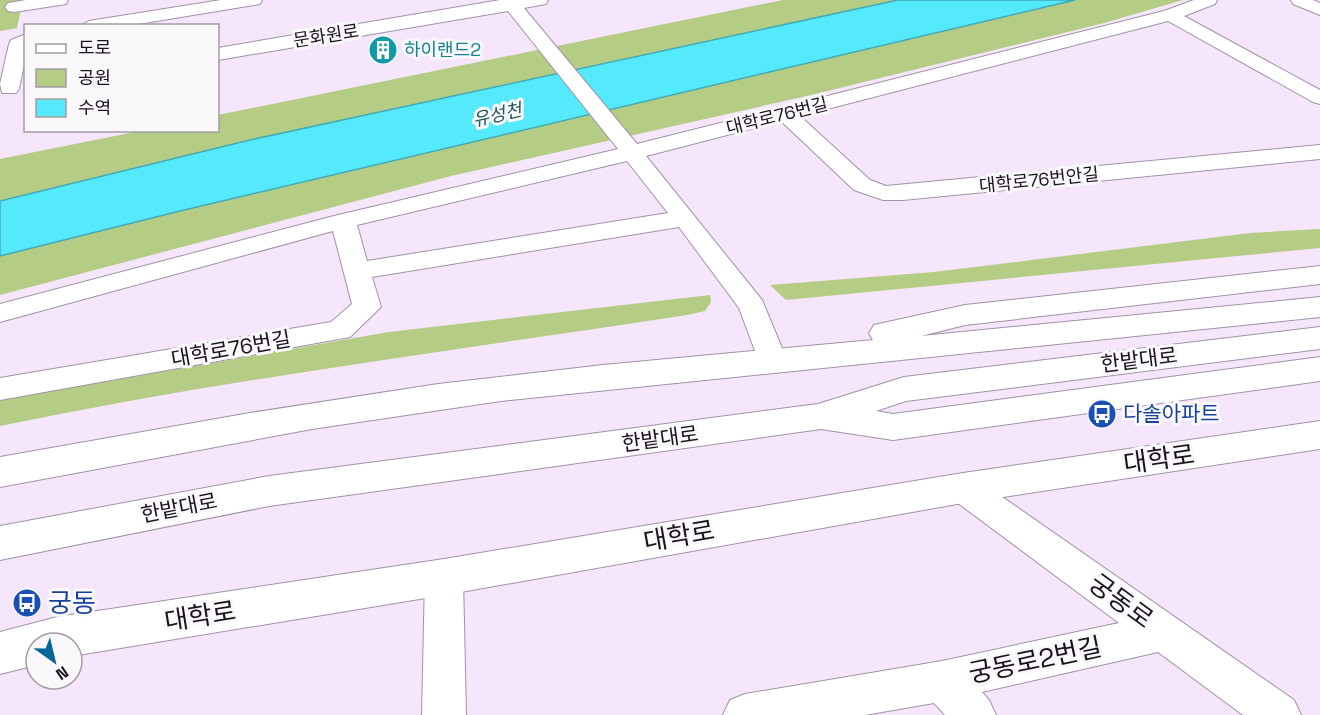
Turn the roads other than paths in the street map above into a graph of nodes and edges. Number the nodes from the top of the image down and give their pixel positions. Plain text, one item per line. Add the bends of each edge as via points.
1 (60, 0) edge
2 (254, 0) edge
3 (540, 0) edge
4 (1209, 0) edge
5 (1299, 0) edge
6 (510, 2) edge
7 (14, 7) dead end
8 (1320, 10) edge
9 (1170, 15) junction
10 (102, 24) edge
11 (24, 40) edge
12 (219, 54) edge
13 (12, 88) edge
14 (1320, 98) edge
15 (786, 114) junction
16 (633, 152) junction
17 (1320, 152) edge
18 (685, 218) junction
19 (343, 221) junction
20 (359, 271) junction
21 (1320, 275) edge
22 (1320, 307) edge
23 (0, 313) edge
24 (1320, 338) edge
25 (772, 360) junction
26 (1320, 369) edge
27 (0, 389) edge
28 (819, 417) junction
29 (1320, 435) edge
30 (0, 472) edge
31 (963, 488) junction
32 (0, 543) edge
33 (444, 577) junction
34 (1164, 632) junction
35 (84, 634) edge
36 (24, 647) edge
37 (0, 653) edge
38 (942, 681) junction
39 (444, 715) edge
40 (745, 715) edge
41 (974, 715) edge
42 (1279, 715) edge

1 - 7 street
2 - 10 street
3 - 6 street, 문화원로
4 - 9 street, 대학로76번길
5 - 8 street
6 - 12 street, 문화원로
6 - 16 street
9 - 14 street
9 - 15 street, 대학로76번길
11 - 13 street via 18,44
15 - 16 street, 대학로76번길
15 - 17 street, 대학로76번안길 via 862,185 883,193
16 - 18 street
16 - 19 street, 대학로76번길
18 - 20 street
18 - 25 street via 752,306
19 - 20 street, 대학로76번길
19 - 23 street, 대학로76번길
20 - 27 street, 대학로76번길 via 367,307 340,330
21 - 25 main road via 965,315
22 - 25 main road, 한밭대로 via 1144,328
24 - 28 main road, 한밭대로 via 904,389
25 - 30 main road, 한밭대로 via 336,411
26 - 28 main road via 893,427
28 - 32 main road, 한밭대로 via 269,491
29 - 31 main road, 대학로
31 - 33 main road, 대학로
31 - 34 street, 궁동로
33 - 35 main road, 대학로
33 - 39 street
34 - 38 street, 궁동로2번길
34 - 42 street, 궁동로
36 - 37 main road, 대학로
38 - 40 street, 궁동로2번길
38 - 41 street, 궁동로2번길

